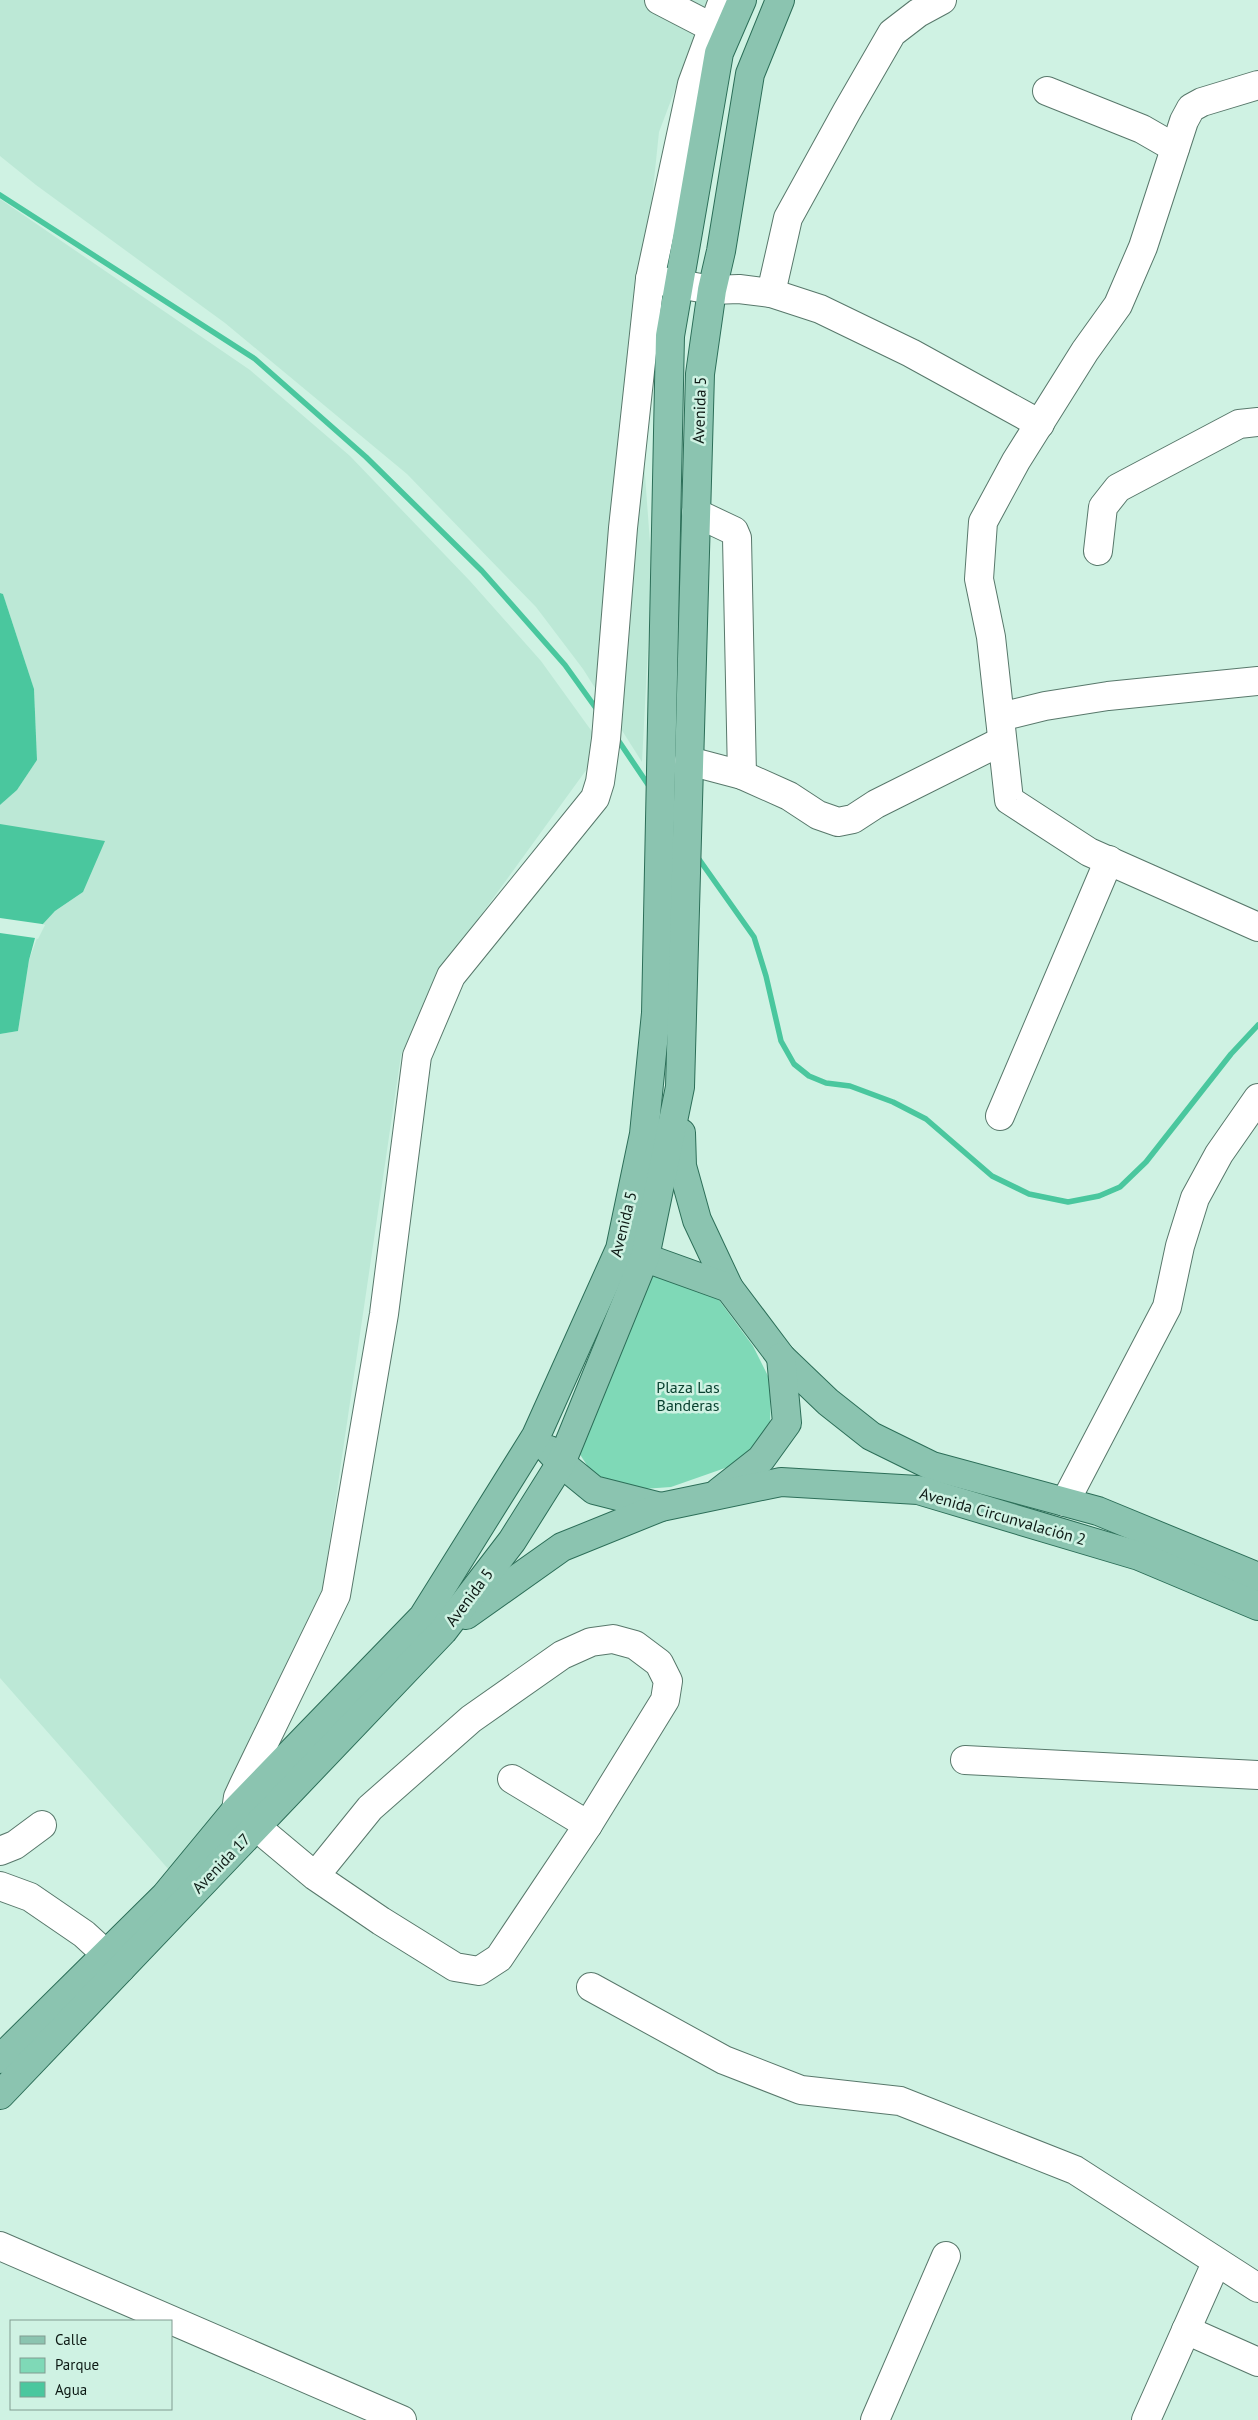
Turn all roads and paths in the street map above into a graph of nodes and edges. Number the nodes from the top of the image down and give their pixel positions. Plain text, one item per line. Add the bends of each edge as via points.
1 (659, 0) edge
2 (723, 0) edge
3 (742, 0) edge
4 (780, 0) edge
5 (942, 0) edge
6 (713, 28) junction
7 (1258, 84) edge
8 (1047, 91) dead end
9 (1176, 148) junction
10 (650, 279) junction
11 (678, 286) junction
12 (712, 290) junction
13 (771, 293) junction
14 (1258, 422) edge
15 (1040, 424) junction
16 (696, 513) junction
17 (1098, 551) dead end
18 (1258, 681) edge
19 (1001, 729) junction
20 (689, 761) junction
21 (742, 775) junction
22 (1109, 860) junction
23 (1258, 927) edge
24 (680, 1087) junction
25 (1258, 1098) edge
26 (1000, 1116) dead end
27 (620, 1250) junction
28 (645, 1257) junction
29 (729, 1288) junction
30 (781, 1357) junction
31 (536, 1436) junction
32 (560, 1463) junction
33 (716, 1495) junction
34 (1065, 1502) junction
35 (661, 1507) junction
36 (1258, 1577) edge
37 (1258, 1606) edge
38 (433, 1624) junction
39 (964, 1760) dead end
40 (1258, 1775) edge
41 (512, 1779) dead end
42 (246, 1818) junction
43 (42, 1824) dead end
44 (588, 1825) junction
45 (0, 1851) edge
46 (315, 1876) junction
47 (0, 1886) edge
48 (114, 1961) junction
49 (591, 1987) dead end
50 (0, 2059) edge
51 (0, 2095) edge
52 (0, 2246) edge
53 (946, 2256) dead end
54 (1216, 2263) junction
55 (1258, 2288) edge
56 (171, 2320) edge
57 (172, 2320) edge
58 (1186, 2330) junction
59 (1258, 2362) edge
60 (402, 2420) edge
61 (875, 2420) edge
62 (1146, 2420) edge

1 - 6 street
2 - 6 street
3 - 11 main road, Avenida 5 via 719,53
4 - 12 main road, Avenida 5 via 750,74
5 - 13 street via 892,33 788,218
6 - 10 street via 692,84
7 - 9 street via 1192,108 1184,121
8 - 9 street via 1142,130
9 - 15 street via 1143,247 1118,306 1085,351
10 - 11 street
10 - 42 street via 600,782 595,798 450,976 417,1056 384,1314 336,1596 244,1784
11 - 12 street
11 - 27 main road, Avenida 5 via 670,336 656,1013 644,1134
12 - 13 street
12 - 16 main road, Avenida 5 via 700,374
13 - 15 street via 820,309 911,353
14 - 17 street via 1239,424 1118,488 1103,507
15 - 19 street via 983,522 978,579 991,637
16 - 20 main road, Avenida 5
16 - 21 street via 734,531 737,538
18 - 19 street via 1108,696 1046,706
19 - 21 street via 853,819 838,822 818,815 789,796
19 - 22 street via 1008,800 1089,852
20 - 21 street
20 - 24 main road, Avenida 5
22 - 23 street
22 - 26 street
24 - 28 main road, Avenida 5
24 - 29 main road, Avenida Circunvalación 2 via 682,1166 697,1220
25 - 34 street via 1219,1154 1194,1198 1167,1307
27 - 28 main road
27 - 31 main road, Avenida 5
28 - 29 main road
28 - 32 main road, Avenida 5
29 - 30 main road, Avenida Circunvalación 2
30 - 33 main road via 787,1423 761,1459
30 - 34 main road, Avenida Circunvalación 2 via 828,1402 871,1436 932,1466
31 - 32 main road
31 - 38 main road, Avenida 5
32 - 35 main road via 594,1490
32 - 38 main road, Avenida 5 via 512,1541
33 - 35 main road, Avenida Circunvalación 2
33 - 37 main road, Avenida Circunvalación 2 via 780,1482 918,1490 1139,1556
34 - 36 main road, Avenida Circunvalación 2 via 1098,1511
35 - 38 main road, Avenida Circunvalación 2 via 562,1548
38 - 42 main road, Avenida 17
39 - 40 street
41 - 44 street
42 - 46 street
42 - 48 main road, Avenida 17 via 165,1896
43 - 45 street via 15,1845
44 - 46 street via 498,1958 479,1971 455,1967
44 - 46 street via 665,1700 668,1682 659,1663 635,1645 613,1639 591,1642 562,1655 471,1719 370,1808
47 - 48 street via 30,1896 84,1934
48 - 50 main road, Avenida 17
48 - 51 main road, Avenida 17
49 - 54 street via 724,2060 792,2087 900,2101 1075,2170
52 - 56 street
53 - 61 street
54 - 55 street
54 - 58 street
57 - 60 street
58 - 59 street
58 - 62 street

